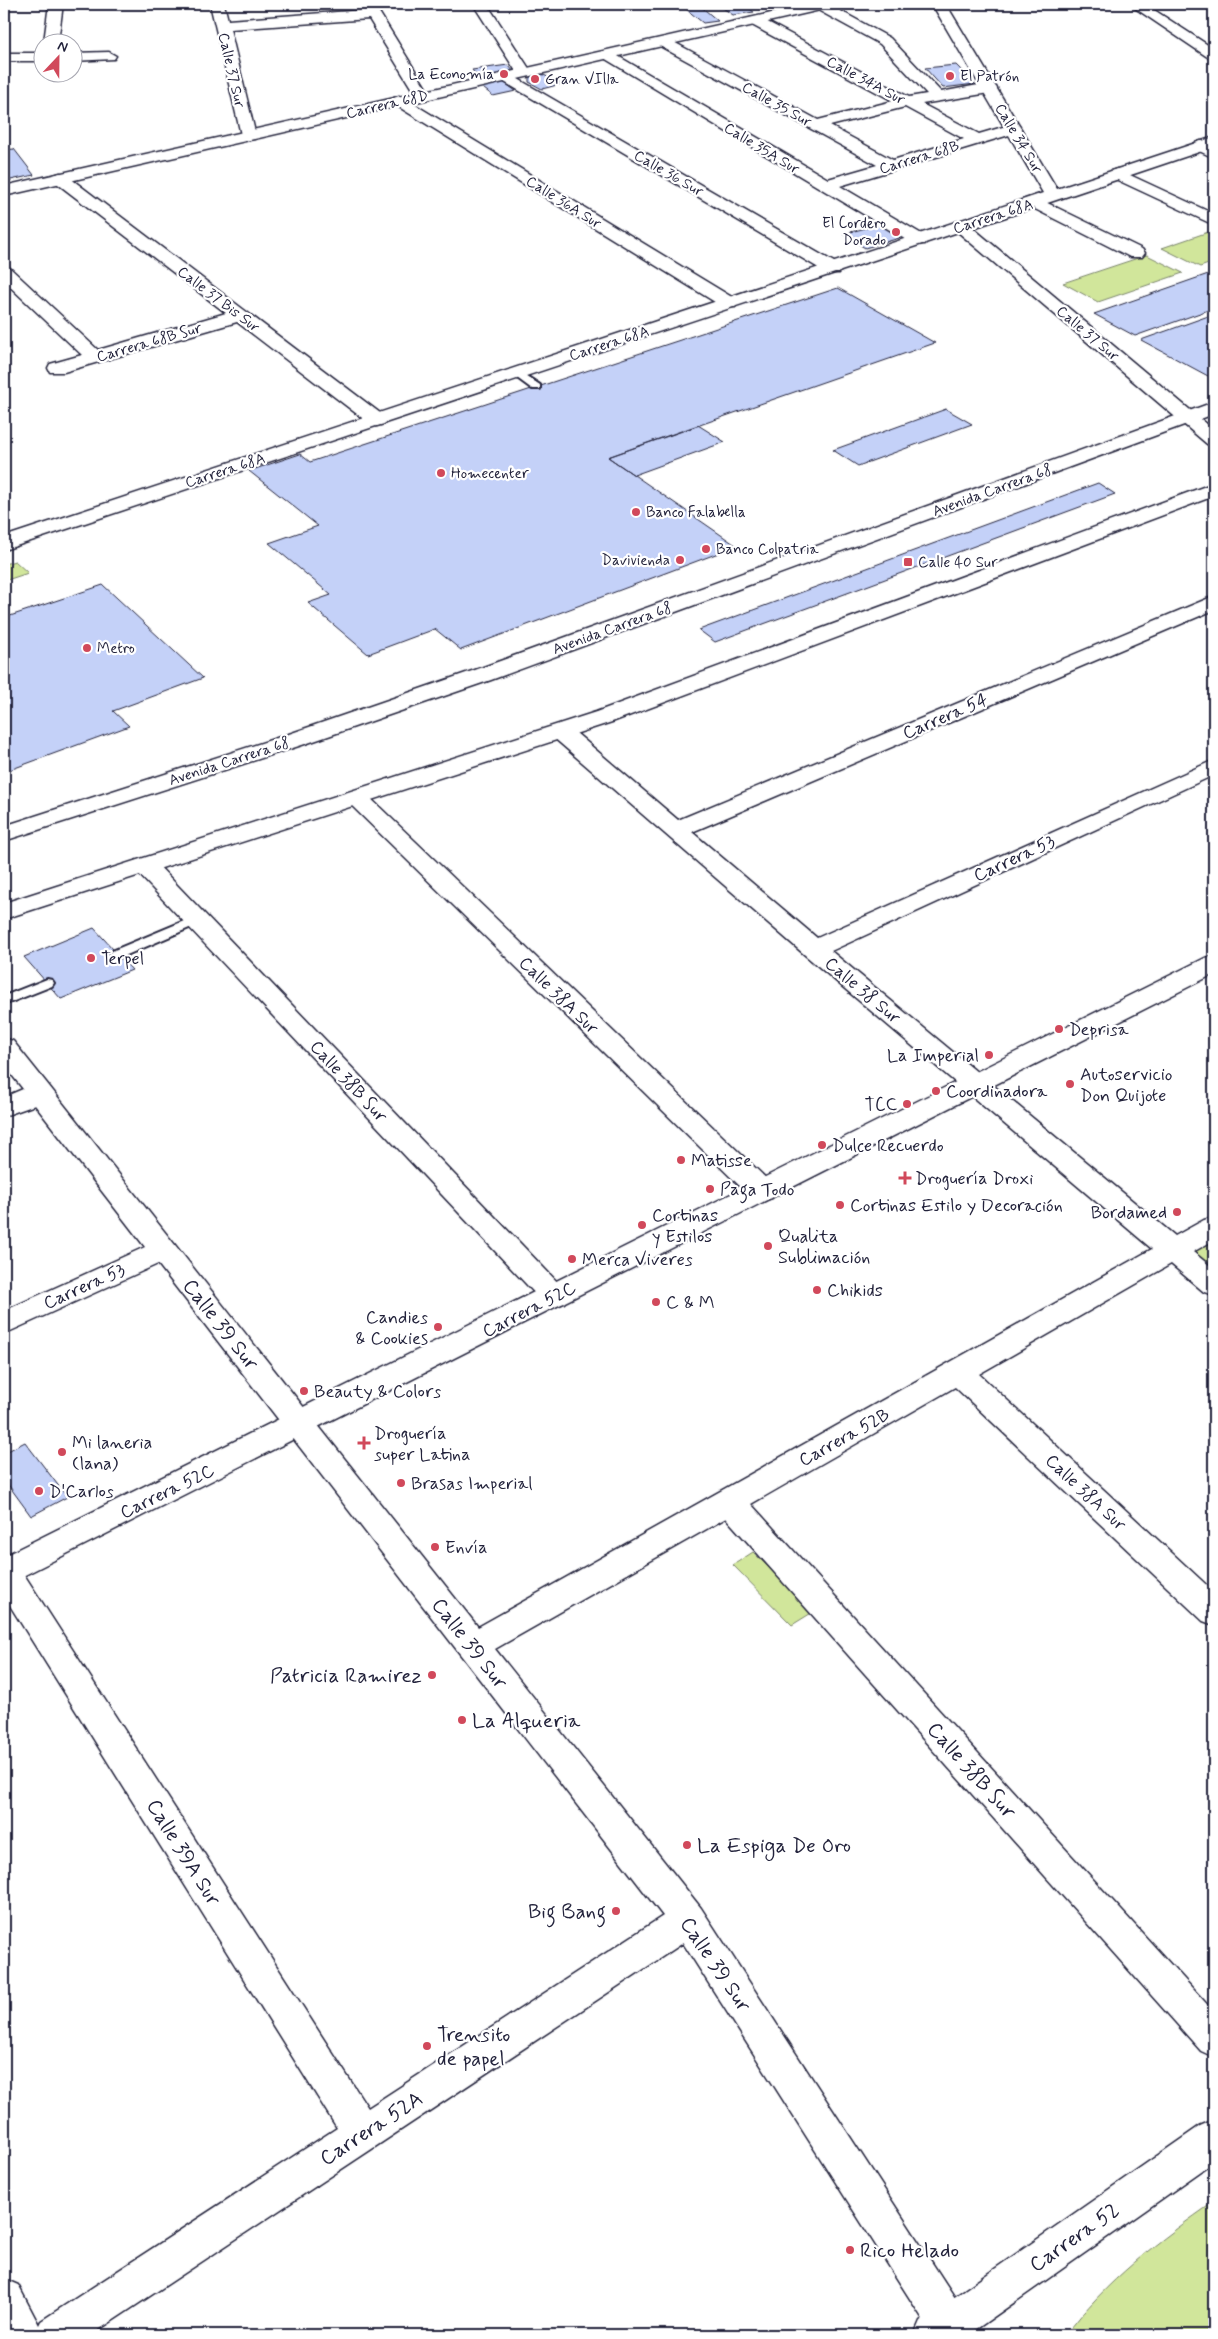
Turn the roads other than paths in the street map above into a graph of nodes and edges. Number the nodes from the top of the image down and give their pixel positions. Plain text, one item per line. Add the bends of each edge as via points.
1 (56, 4) edge
2 (216, 4) edge
3 (480, 4) edge
4 (939, 4) edge
5 (1136, 4) edge
6 (825, 5) edge
7 (370, 9) edge
8 (755, 21) junction
9 (222, 25) junction
10 (52, 32) edge
11 (663, 42) junction
12 (606, 54) junction
13 (1214, 55) edge
14 (109, 56) dead end
15 (4, 57) edge
16 (32, 57) edge
17 (82, 57) edge
18 (524, 73) junction
19 (506, 77) junction
20 (989, 88) junction
21 (423, 96) junction
22 (938, 97) junction
23 (400, 101) junction
24 (907, 102) junction
25 (816, 125) junction
26 (1013, 129) junction
27 (248, 136) junction
28 (978, 140) junction
29 (1210, 147) edge
30 (890, 166) junction
31 (1117, 174) junction
32 (60, 178) junction
33 (826, 185) junction
34 (4, 191) edge
35 (1053, 196) junction
36 (1035, 202) junction
37 (1214, 220) edge
38 (961, 226) junction
39 (919, 240) junction
40 (1136, 253) dead end
41 (833, 269) junction
42 (4, 272) edge
43 (729, 303) junction
44 (240, 315) junction
45 (95, 357) junction
46 (57, 368) dead end
47 (517, 374) junction
48 (536, 387) dead end
49 (1214, 408) edge
50 (1188, 418) junction
51 (377, 420) junction
52 (1214, 440) edge
53 (1214, 489) edge
54 (4, 544) edge
55 (1214, 602) edge
56 (561, 732) junction
57 (1214, 767) edge
58 (357, 798) junction
59 (675, 830) junction
60 (4, 834) edge
61 (145, 866) junction
62 (4, 911) edge
63 (196, 920) junction
64 (814, 950) junction
65 (117, 954) dead end
66 (1214, 964) edge
67 (47, 983) dead end
68 (4, 1001) edge
69 (4, 1047) edge
70 (974, 1083) junction
71 (40, 1092) junction
72 (4, 1107) edge
73 (762, 1191) junction
74 (1214, 1228) edge
75 (164, 1250) junction
76 (1174, 1251) junction
77 (1214, 1285) edge
78 (554, 1296) junction
79 (4, 1323) edge
80 (958, 1372) junction
81 (300, 1424) junction
82 (730, 1501) junction
83 (5, 1571) edge
84 (1214, 1612) edge
85 (473, 1646) junction
86 (688, 1920) junction
87 (1214, 2039) edge
88 (362, 2134) junction
89 (1214, 2139) edge
90 (4, 2299) edge
91 (947, 2332) edge
92 (23, 2335) edge
93 (55, 2335) edge

1 - 10 street
2 - 9 street, Calle 37 Sur
3 - 18 street
4 - 20 street, Calle 34 Sur
5 - 13 street
6 - 8 street, Carrera 68D
6 - 22 street via 885,41
7 - 9 street
7 - 21 street
8 - 11 street, Carrera 68D
8 - 24 street, Calle 34A Sur
9 - 27 street, Calle 37 Sur
11 - 12 street, Carrera 68D
11 - 25 street, Calle 35 Sur
12 - 18 street, Carrera 68D
12 - 33 street, Calle 35A Sur
14 - 17 street
15 - 16 street
18 - 19 street, Carrera 68D
19 - 21 street, Carrera 68D
19 - 41 street, Calle 36 Sur
20 - 22 street
20 - 26 street, Calle 34 Sur
21 - 23 street, Carrera 68D
22 - 24 street
23 - 27 street, Carrera 68D
23 - 43 street, Calle 36A Sur
24 - 25 street
24 - 28 street, Calle 34A Sur
25 - 30 street, Calle 35 Sur
26 - 28 street, Carrera 68B
26 - 35 street, Calle 34 Sur
27 - 32 street, Carrera 68D
28 - 30 street, Carrera 68B
29 - 31 street, Carrera 68A
30 - 33 street, Carrera 68B
31 - 35 street, Carrera 68A
31 - 37 street
32 - 34 street, Carrera 68D
32 - 44 street, Calle 37 Bis Sur
33 - 39 street, Calle 35A Sur
35 - 36 street, Carrera 68A
36 - 38 street, Carrera 68A
36 - 40 street
38 - 39 street, Carrera 68A
38 - 50 street, Calle 37 Sur
39 - 41 street, Carrera 68A
41 - 43 street, Carrera 68A
42 - 45 street
43 - 47 street, Carrera 68A
44 - 45 street, Carrera 68B Sur
44 - 51 street, Calle 37 Bis Sur
45 - 46 street, Carrera 68B Sur
47 - 48 lane
47 - 51 street, Carrera 68A
49 - 50 street, Avenida Carrera 68
50 - 52 street, Calle 37 Sur
50 - 60 street, Avenida Carrera 68 via 483,675
51 - 54 street, Carrera 68A
53 - 56 street
55 - 59 street, Carrera 54
56 - 58 street
56 - 59 street, Calle 38 Sur
57 - 64 street, Carrera 53
58 - 61 street
58 - 73 street, Calle 38A Sur
59 - 64 street, Calle 38 Sur
61 - 62 street
61 - 63 street, Calle 38B Sur
63 - 65 lane
63 - 78 street, Calle 38B Sur
64 - 70 street, Calle 38 Sur
66 - 70 street, Carrera 52C
67 - 68 lane
69 - 71 street, Calle 39 Sur
70 - 73 street, Carrera 52C
70 - 76 street, Calle 38 Sur
71 - 72 street
71 - 75 street, Calle 39 Sur
73 - 78 street, Carrera 52C
74 - 76 street, Carrera 52B
75 - 79 street, Carrera 53
75 - 81 street, Calle 39 Sur
76 - 77 street, Calle 38 Sur
76 - 80 street, Carrera 52B
78 - 81 street, Carrera 52C
80 - 82 street, Carrera 52B
80 - 84 street, Calle 38A Sur
81 - 83 street, Carrera 52C
81 - 85 street, Calle 39 Sur
82 - 85 street, Carrera 52B
82 - 87 street, Calle 38B Sur
83 - 88 street, Calle 39A Sur
85 - 86 street, Calle 39 Sur
86 - 88 street, Carrera 52A
86 - 91 street, Calle 39 Sur
88 - 93 street, Carrera 52A
89 - 91 street, Carrera 52
90 - 92 street

